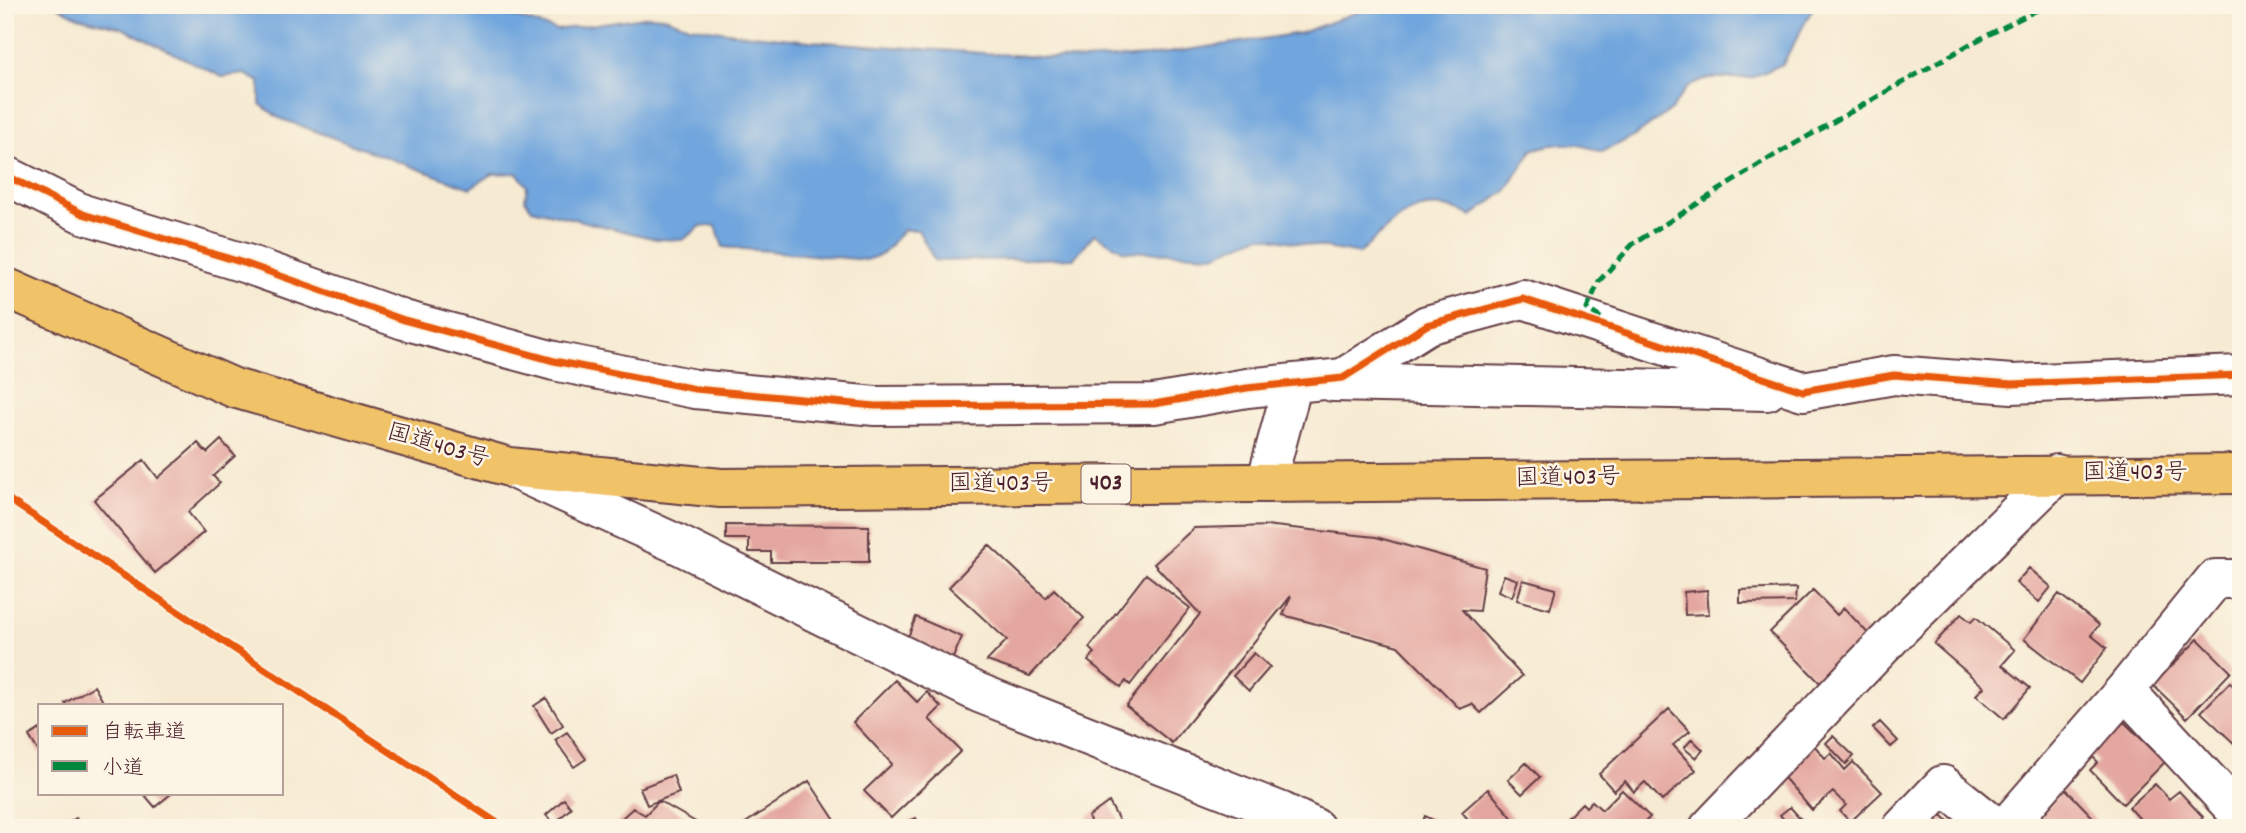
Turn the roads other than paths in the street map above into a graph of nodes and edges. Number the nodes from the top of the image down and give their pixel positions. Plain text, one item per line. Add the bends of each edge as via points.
1 (5, 175) edge
2 (5, 286) edge
3 (2241, 375) edge
4 (1301, 382) junction
5 (1803, 391) junction
6 (509, 467) junction
7 (2057, 474) junction
8 (2241, 474) edge
9 (1265, 483) junction
10 (2241, 579) edge
11 (2125, 690) junction
12 (2241, 816) edge
13 (1285, 823) edge
14 (1709, 828) edge
15 (1902, 828) edge
16 (1997, 828) edge
17 (2005, 828) edge

1 - 4 street via 83,214 247,264 404,320 554,362 695,388 875,406 1140,404
2 - 6 highway, 国道403号 / 403 via 234,388
3 - 5 street via 2012,384 1894,375
4 - 5 street
4 - 5 street via 1343,378 1427,326 1523,299
4 - 9 street
6 - 9 highway, 国道403号 / 403 via 721,488
6 - 13 street via 979,692
7 - 8 highway, 国道403号 / 403
7 - 9 highway, 国道403号 / 403
7 - 14 street via 1898,630
10 - 11 street via 2215,579
11 - 12 street
11 - 17 street
15 - 16 street via 1943,785

